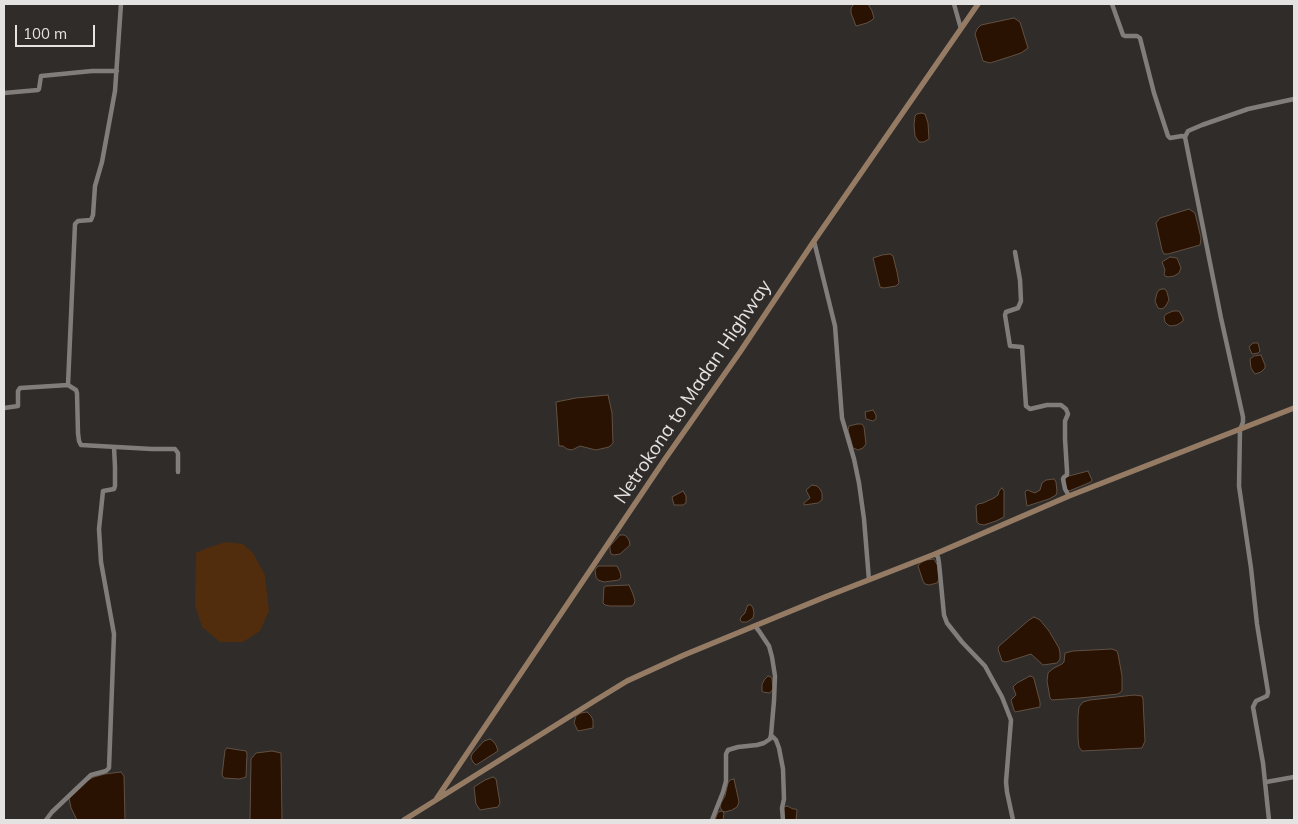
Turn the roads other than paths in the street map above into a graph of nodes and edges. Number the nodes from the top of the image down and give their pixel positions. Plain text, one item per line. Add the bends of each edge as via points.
1 (121, 4) edge
2 (954, 4) edge
3 (978, 4) edge
4 (1112, 4) edge
5 (961, 29) junction
6 (117, 71) junction
7 (4, 93) edge
8 (1294, 98) edge
9 (1185, 137) junction
10 (814, 241) junction
11 (1015, 252) dead end
12 (68, 385) junction
13 (4, 408) edge
14 (1294, 408) edge
15 (1240, 430) junction
16 (114, 447) junction
17 (178, 472) dead end
18 (1069, 496) junction
19 (935, 554) junction
20 (869, 580) junction
21 (755, 626) junction
22 (771, 735) junction
23 (1294, 777) edge
24 (1266, 782) junction
25 (436, 800) junction
26 (46, 820) edge
27 (404, 820) edge
28 (712, 820) edge
29 (782, 820) edge
30 (1013, 820) edge
31 (1269, 820) edge

1 - 6 street
2 - 5 street
3 - 5 main road, Netrokona to Madan Highway
4 - 9 street via 1123,35 1140,38 1168,136
5 - 10 main road, Netrokona to Madan Highway
6 - 7 street via 41,76 38,90
6 - 12 street via 92,218 75,224
8 - 9 street via 1202,124 1188,131
9 - 15 street via 1243,417
10 - 20 street via 835,326 842,418 854,459
10 - 25 main road, Netrokona to Madan Highway
11 - 18 street via 1021,301 1018,308 1005,315 1010,346 1022,346 1026,406 1030,409 1060,404 1066,408 1067,475 1063,479
12 - 13 street via 20,388 18,406
12 - 16 street via 77,393 80,443 84,446
14 - 15 main road
15 - 18 main road
15 - 24 street via 1239,486 1268,692 1253,707
16 - 17 street via 175,449
16 - 26 street via 115,486 103,491 99,529 101,562 114,634 109,768 91,775
18 - 19 main road
19 - 20 main road
19 - 30 street via 947,622 985,666 1011,720 1006,782
20 - 21 main road
21 - 22 street via 769,646 775,676
21 - 25 main road via 627,681
22 - 28 street via 764,743 728,750 726,781
22 - 29 street via 779,748 783,769
23 - 24 street
24 - 31 street
25 - 27 main road

